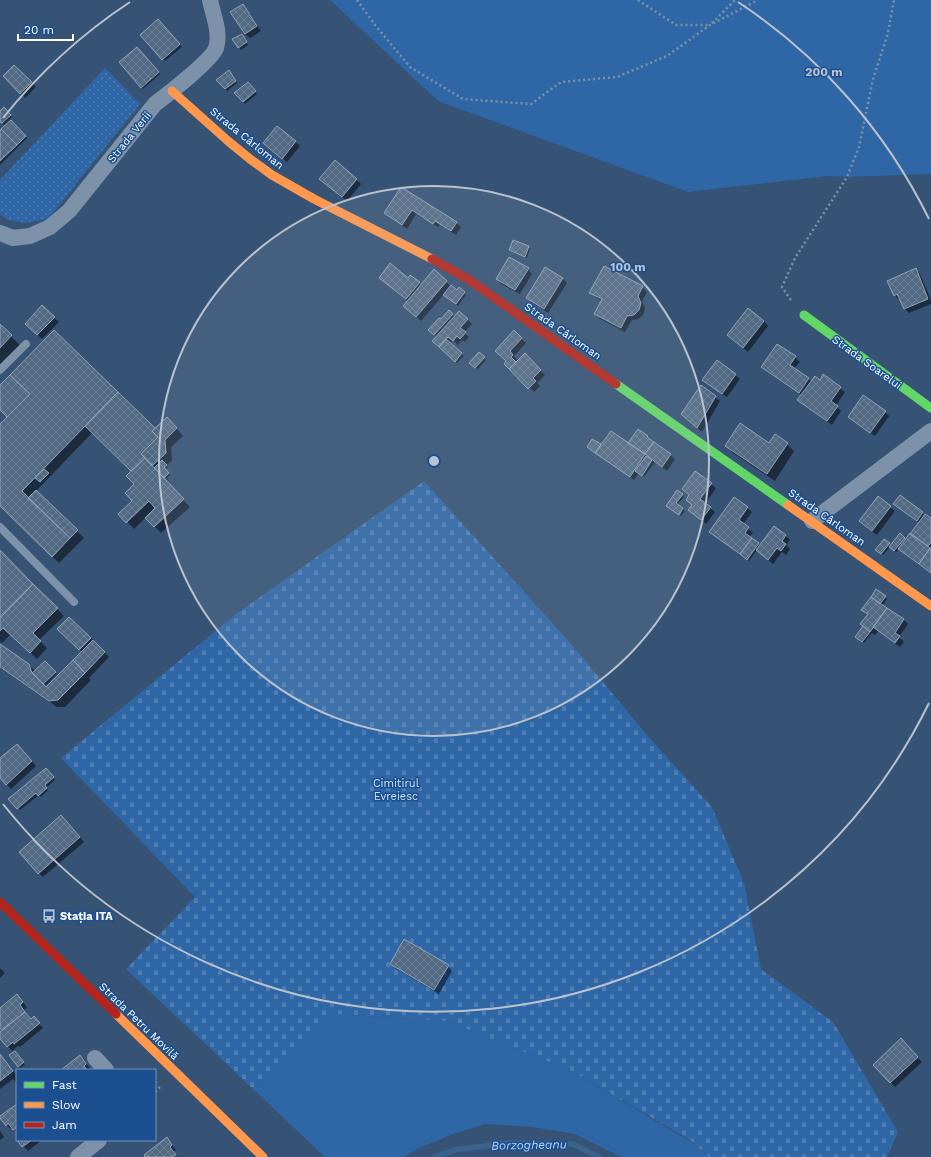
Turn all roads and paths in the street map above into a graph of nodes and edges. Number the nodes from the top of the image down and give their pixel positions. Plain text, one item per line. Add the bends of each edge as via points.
1 (210, 0) edge
2 (357, 0) edge
3 (638, 0) edge
4 (735, 0) edge
5 (758, 0) edge
6 (894, 0) edge
7 (710, 25) junction
8 (172, 91) junction
9 (0, 233) edge
10 (804, 315) joint
11 (26, 344) dead end
12 (0, 370) edge
13 (931, 408) edge
14 (931, 430) edge
15 (812, 520) junction
16 (0, 527) edge
17 (74, 602) dead end
18 (931, 606) edge
19 (0, 902) edge
20 (95, 1058) dead end
21 (105, 1069) edge
22 (160, 1087) dead end
23 (156, 1091) edge
24 (98, 1141) edge
25 (78, 1157) edge
26 (263, 1157) edge

1 - 8 street, Strada Verii via 218,33 216,49
2 - 7 path via 410,67 456,95 463,99 531,104 561,82 617,78 667,56
3 - 7 path via 676,25
4 - 7 path
5 - 7 path
6 - 10 path via 888,34 873,80 859,147 847,177 796,258 782,287
8 - 9 street, Strada Verii via 155,104 61,219 30,236 13,238
8 - 15 street, Strada Cârloman via 223,137 284,183 468,279
10 - 13 street, Strada Soarelui
11 - 12 lane
14 - 15 street
15 - 18 street, Strada Cârloman
16 - 17 lane
19 - 26 street, Strada Petru Movilă
20 - 21 street
22 - 23 path
24 - 25 street

